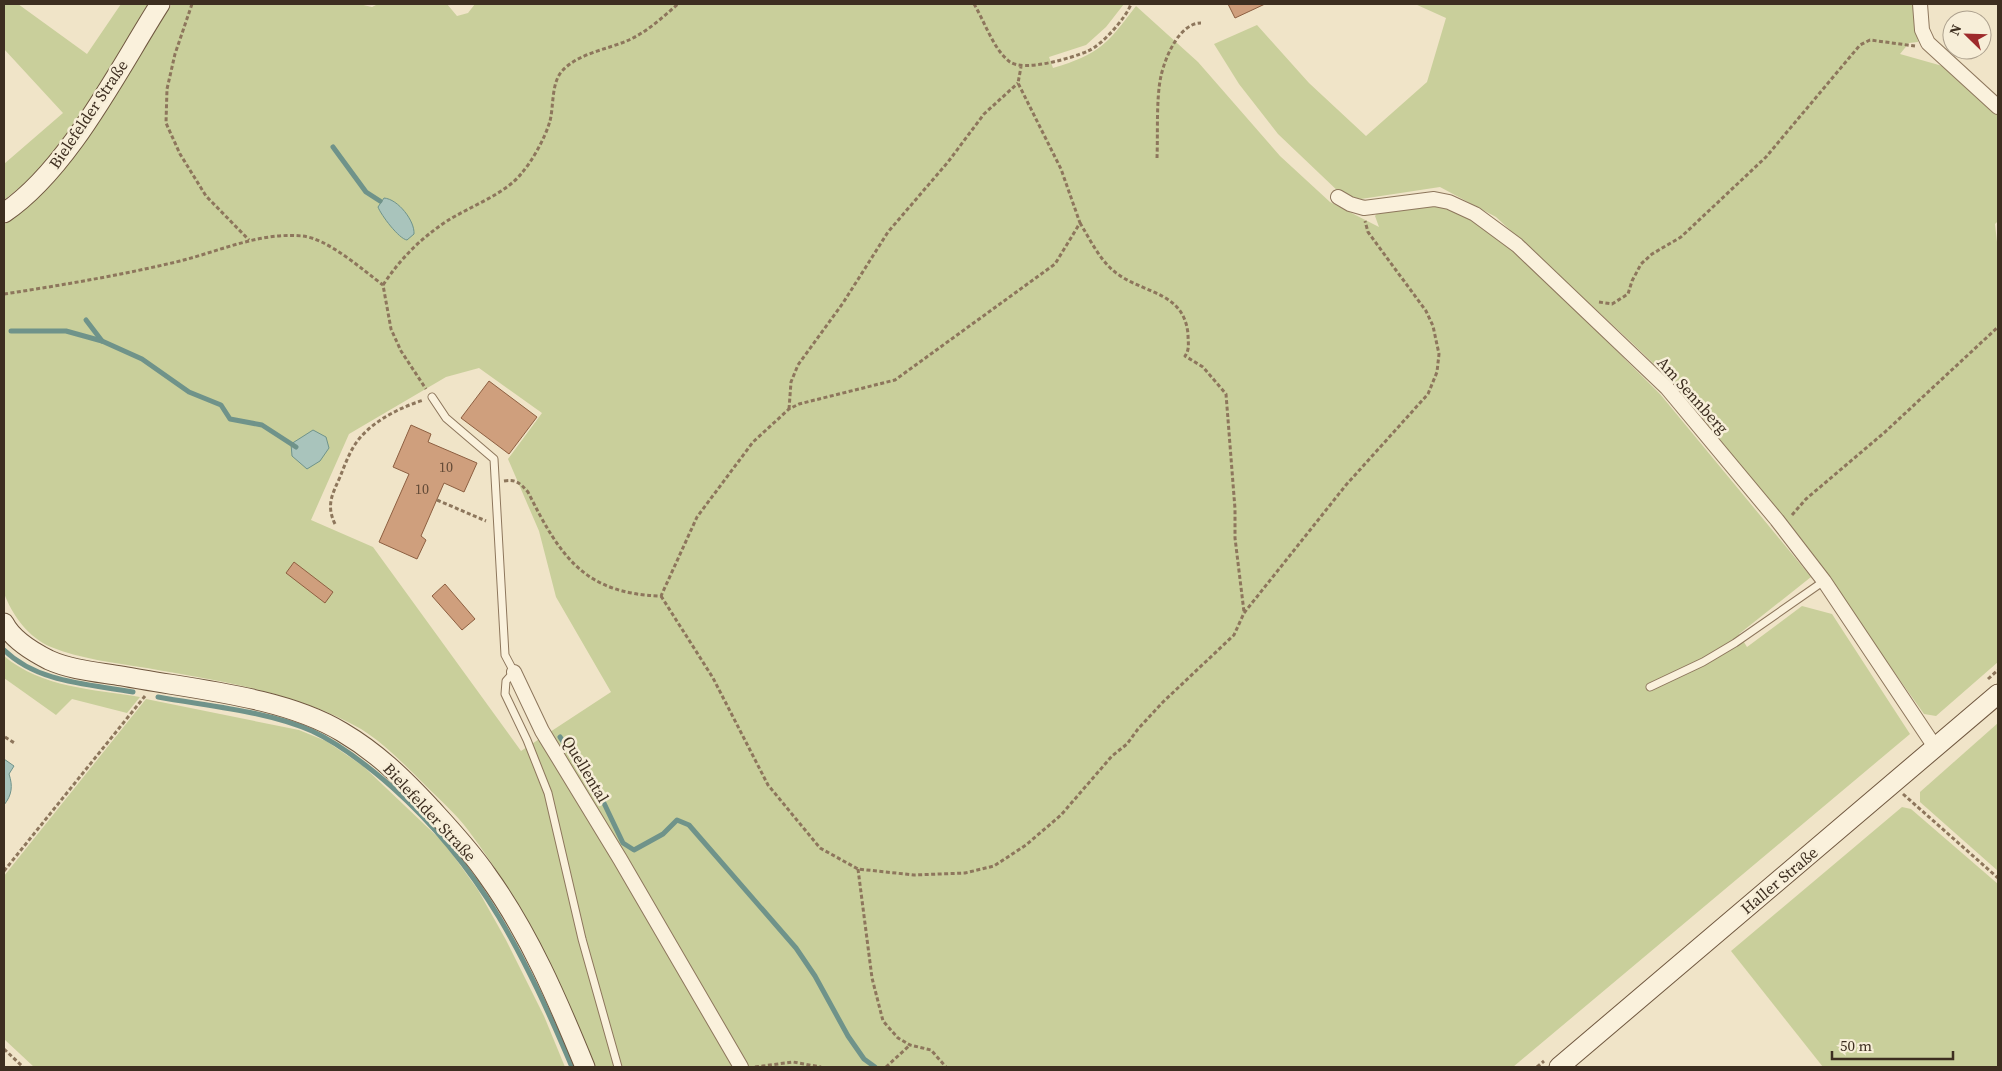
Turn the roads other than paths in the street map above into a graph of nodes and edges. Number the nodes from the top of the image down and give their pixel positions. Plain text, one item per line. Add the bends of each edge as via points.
1 (160, 4) edge
2 (1920, 4) edge
3 (1998, 107) edge
4 (1338, 197) dead end
5 (4, 213) edge
6 (432, 397) road end
7 (1824, 581) junction
8 (4, 623) edge
9 (514, 672) junction
10 (1650, 687) dead end
11 (1998, 694) edge
12 (1935, 747) junction
13 (586, 1067) edge
14 (618, 1067) edge
15 (741, 1067) edge
16 (1559, 1067) edge

1 - 5 main road, Bielefelder Straße via 82,128 47,176
2 - 3 street via 1922,30 1928,43
4 - 7 street, Am Sennberg via 1364,208 1434,199 1449,202 1491,224 1667,388
6 - 9 lane, Quellental via 446,418 494,459 505,655
7 - 10 lane via 1735,643
7 - 12 street, Am Sennberg
8 - 13 main road, Bielefelder Straße via 24,645 49,660 249,699 321,720 395,769 488,875 539,962
9 - 14 lane via 506,681 505,694 548,793 582,939
9 - 15 street, Quellental via 542,731
11 - 12 main road, Haller Straße
12 - 16 main road, Haller Straße

